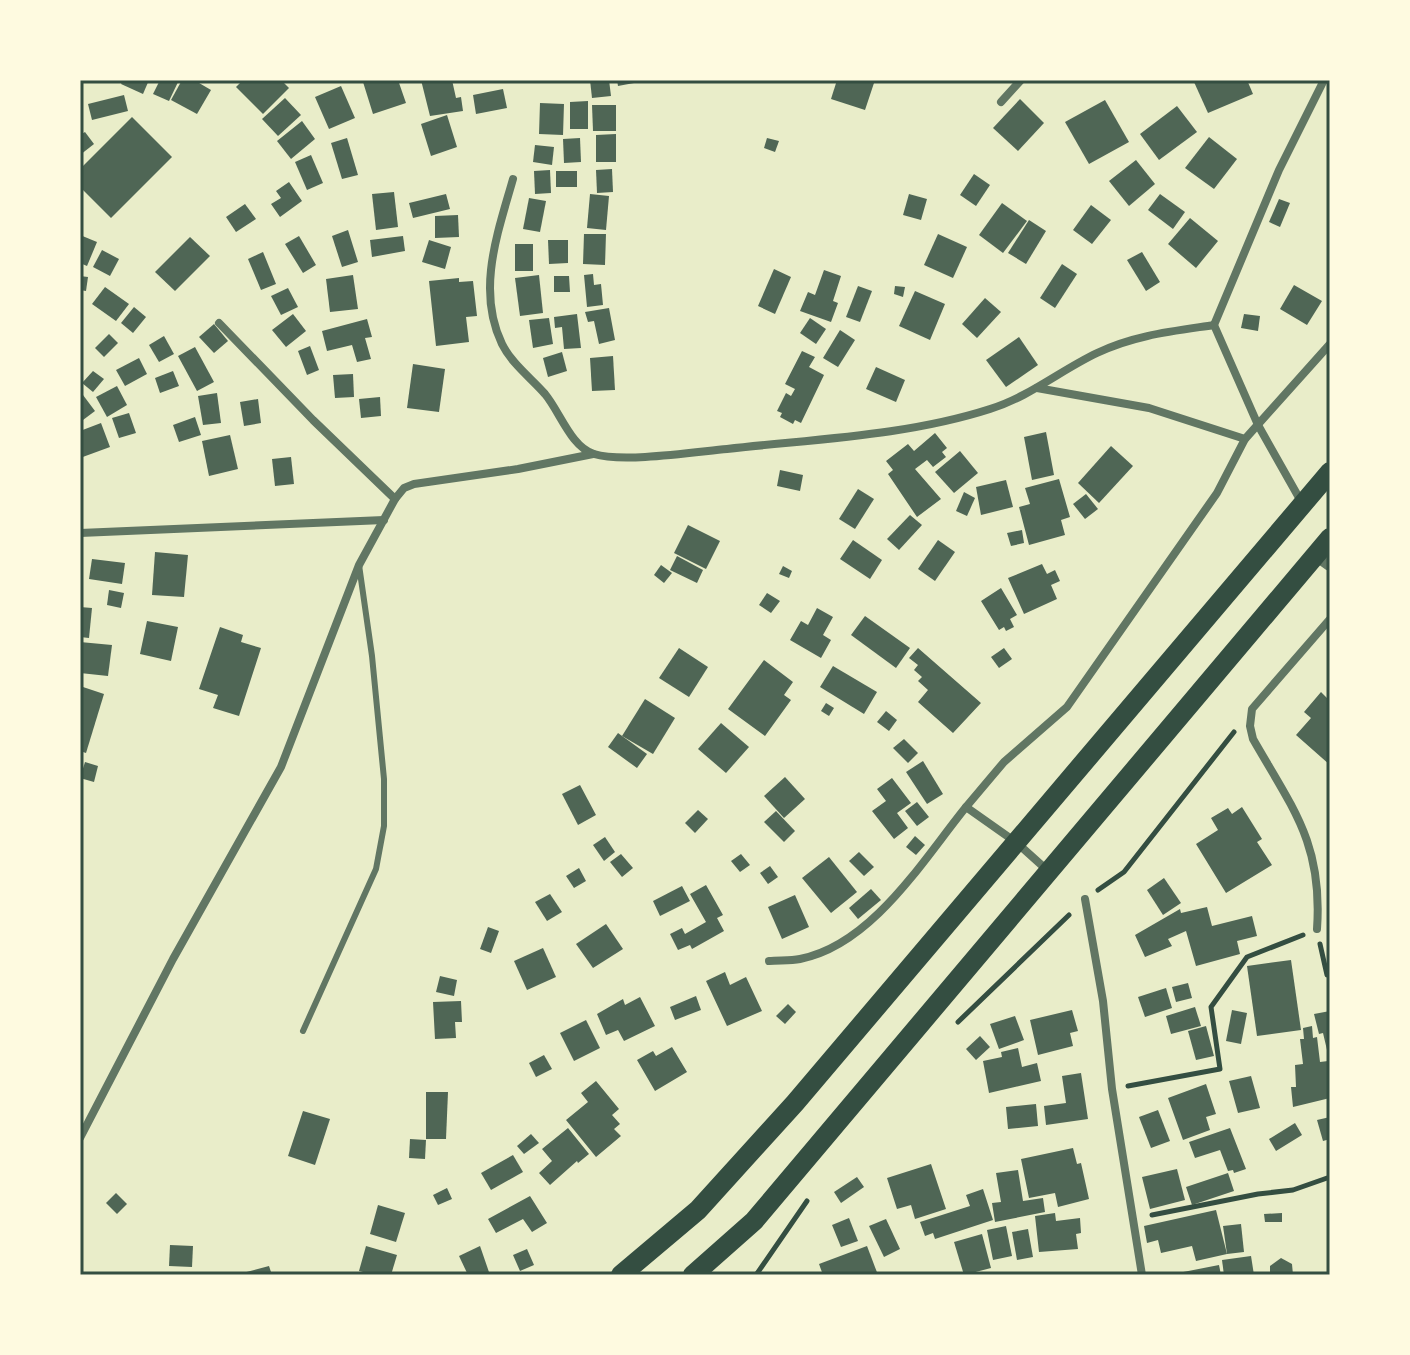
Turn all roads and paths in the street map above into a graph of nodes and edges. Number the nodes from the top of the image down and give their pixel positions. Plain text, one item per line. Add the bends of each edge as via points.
1 (1021, 80) edge
2 (1324, 80) edge
3 (1001, 102) dead end
4 (513, 179) dead end
5 (219, 323) dead end
6 (1214, 325) junction
7 (1330, 344) edge
8 (1037, 388) junction
9 (1258, 425) junction
10 (1245, 439) junction
11 (593, 454) junction
12 (1330, 472) edge
13 (395, 499) junction
14 (1303, 504) junction
15 (384, 520) junction
16 (80, 533) edge
17 (1330, 538) edge
18 (1323, 559) edge
19 (359, 565) junction
20 (1330, 619) edge
21 (1252, 709) junction
22 (966, 807) junction
23 (1017, 843) junction
24 (1047, 870) junction
25 (1085, 899) junction
26 (1317, 929) junction
27 (769, 961) dead end
28 (1330, 975) edge
29 (303, 1031) dead end
30 (950, 1031) dead end
31 (1112, 1089) junction
32 (80, 1138) edge
33 (1330, 1177) edge
34 (813, 1193) dead end
35 (1133, 1218) junction
36 (621, 1275) edge
37 (693, 1275) edge
38 (756, 1275) edge
39 (1142, 1275) edge

1 - 3 street
2 - 6 street via 1279,170
4 - 11 street via 491,260 491,313 503,346 546,395 580,446
5 - 13 street
6 - 8 street via 1132,339 1095,353
6 - 9 street
7 - 9 street
8 - 10 street via 1149,408
8 - 11 street via 992,409 862,434 675,455
9 - 10 street
9 - 14 street
10 - 22 street via 1217,493 1073,699 1004,762
11 - 13 street via 414,484
12 - 14 main road
13 - 15 street
14 - 23 main road
15 - 16 street
15 - 19 street
17 - 18 main road
18 - 24 main road
19 - 29 lane via 384,779 384,826 376,869
19 - 32 street via 281,767
20 - 21 street
21 - 25 path via 1124,872
21 - 26 street via 1253,739 1309,841 1317,880
22 - 23 street
22 - 27 street via 886,907 852,936 817,954
23 - 24 street
23 - 36 main road via 708,1199
24 - 37 main road via 754,1221
25 - 30 path
25 - 31 street
26 - 28 path
26 - 31 path via 1247,957 1211,1007 1220,1069
31 - 35 street
33 - 35 path via 1293,1190
34 - 38 path
35 - 39 street

